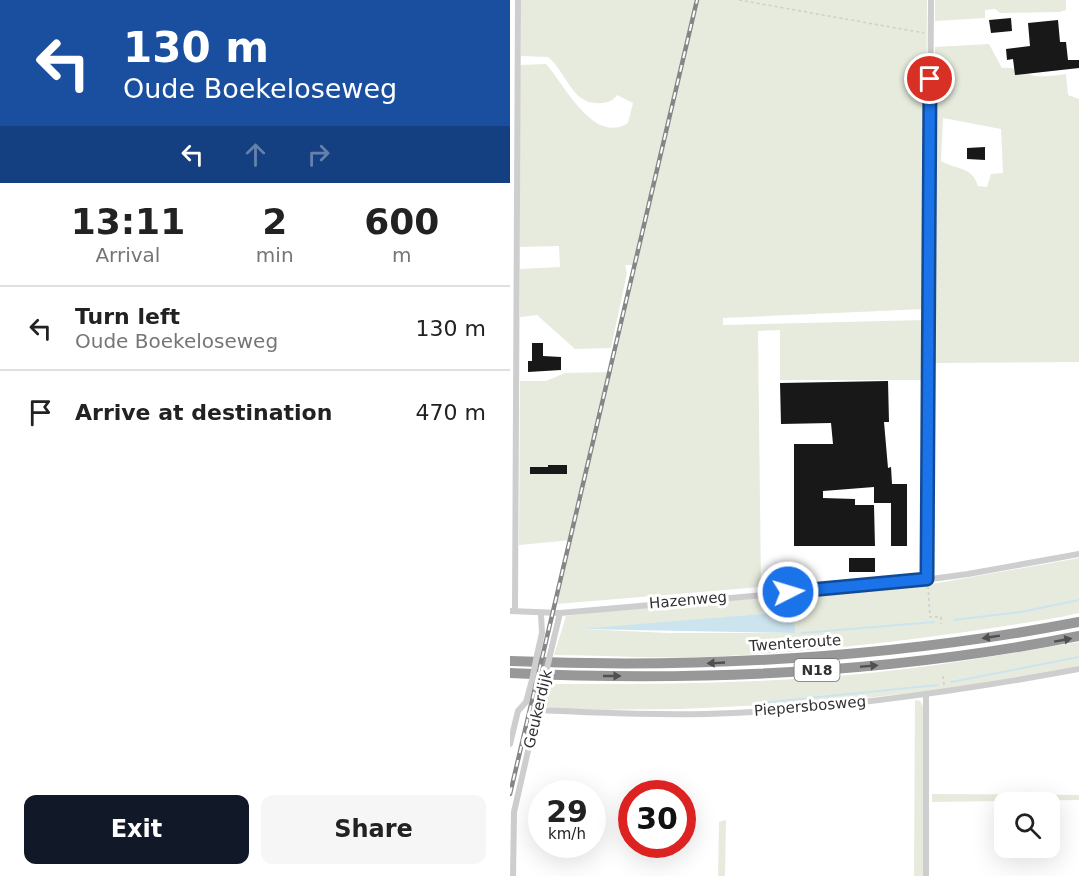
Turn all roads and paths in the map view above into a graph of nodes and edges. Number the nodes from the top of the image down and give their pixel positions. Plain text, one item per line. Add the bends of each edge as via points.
1 (518, 0) edge
2 (739, 0) edge
3 (931, 0) edge
4 (930, 34) junction
5 (1079, 554) edge
6 (927, 579) junction
7 (513, 611) edge
8 (560, 613) junction
9 (541, 614) junction
10 (1079, 621) edge
11 (941, 624) dead end
12 (1079, 636) edge
13 (510, 661) edge
14 (1079, 669) edge
15 (510, 672) edge
16 (943, 676) dead end
17 (944, 692) junction
18 (926, 695) junction
19 (510, 708) edge
20 (538, 710) junction
21 (518, 711) junction
22 (510, 744) edge
23 (513, 876) edge
24 (926, 876) edge

1 - 7 street
2 - 4 path
3 - 4 street
4 - 6 street
5 - 6 street, Hazenweg
6 - 8 street, Hazenweg
6 - 11 path via 930,617 940,617
7 - 9 street, Hazenweg
8 - 9 street, Hazenweg
8 - 20 street, Geukerdijk, bridge
9 - 21 street, Geukerdijk, bridge via 542,633 532,680 526,702
10 -> 13 highway, Twenteroute / N18 via 944,644 777,660 621,665
15 -> 12 highway, Twenteroute / N18 via 664,676 780,673 911,662
14 - 17 street, Piepersbosweg
16 - 17 path
17 - 18 street, Piepersbosweg
18 - 20 street, Piepersbosweg via 734,713
18 - 24 street
19 - 21 street
20 - 23 street, Geukerdijk via 514,812
21 - 22 street, Geukerdijk

